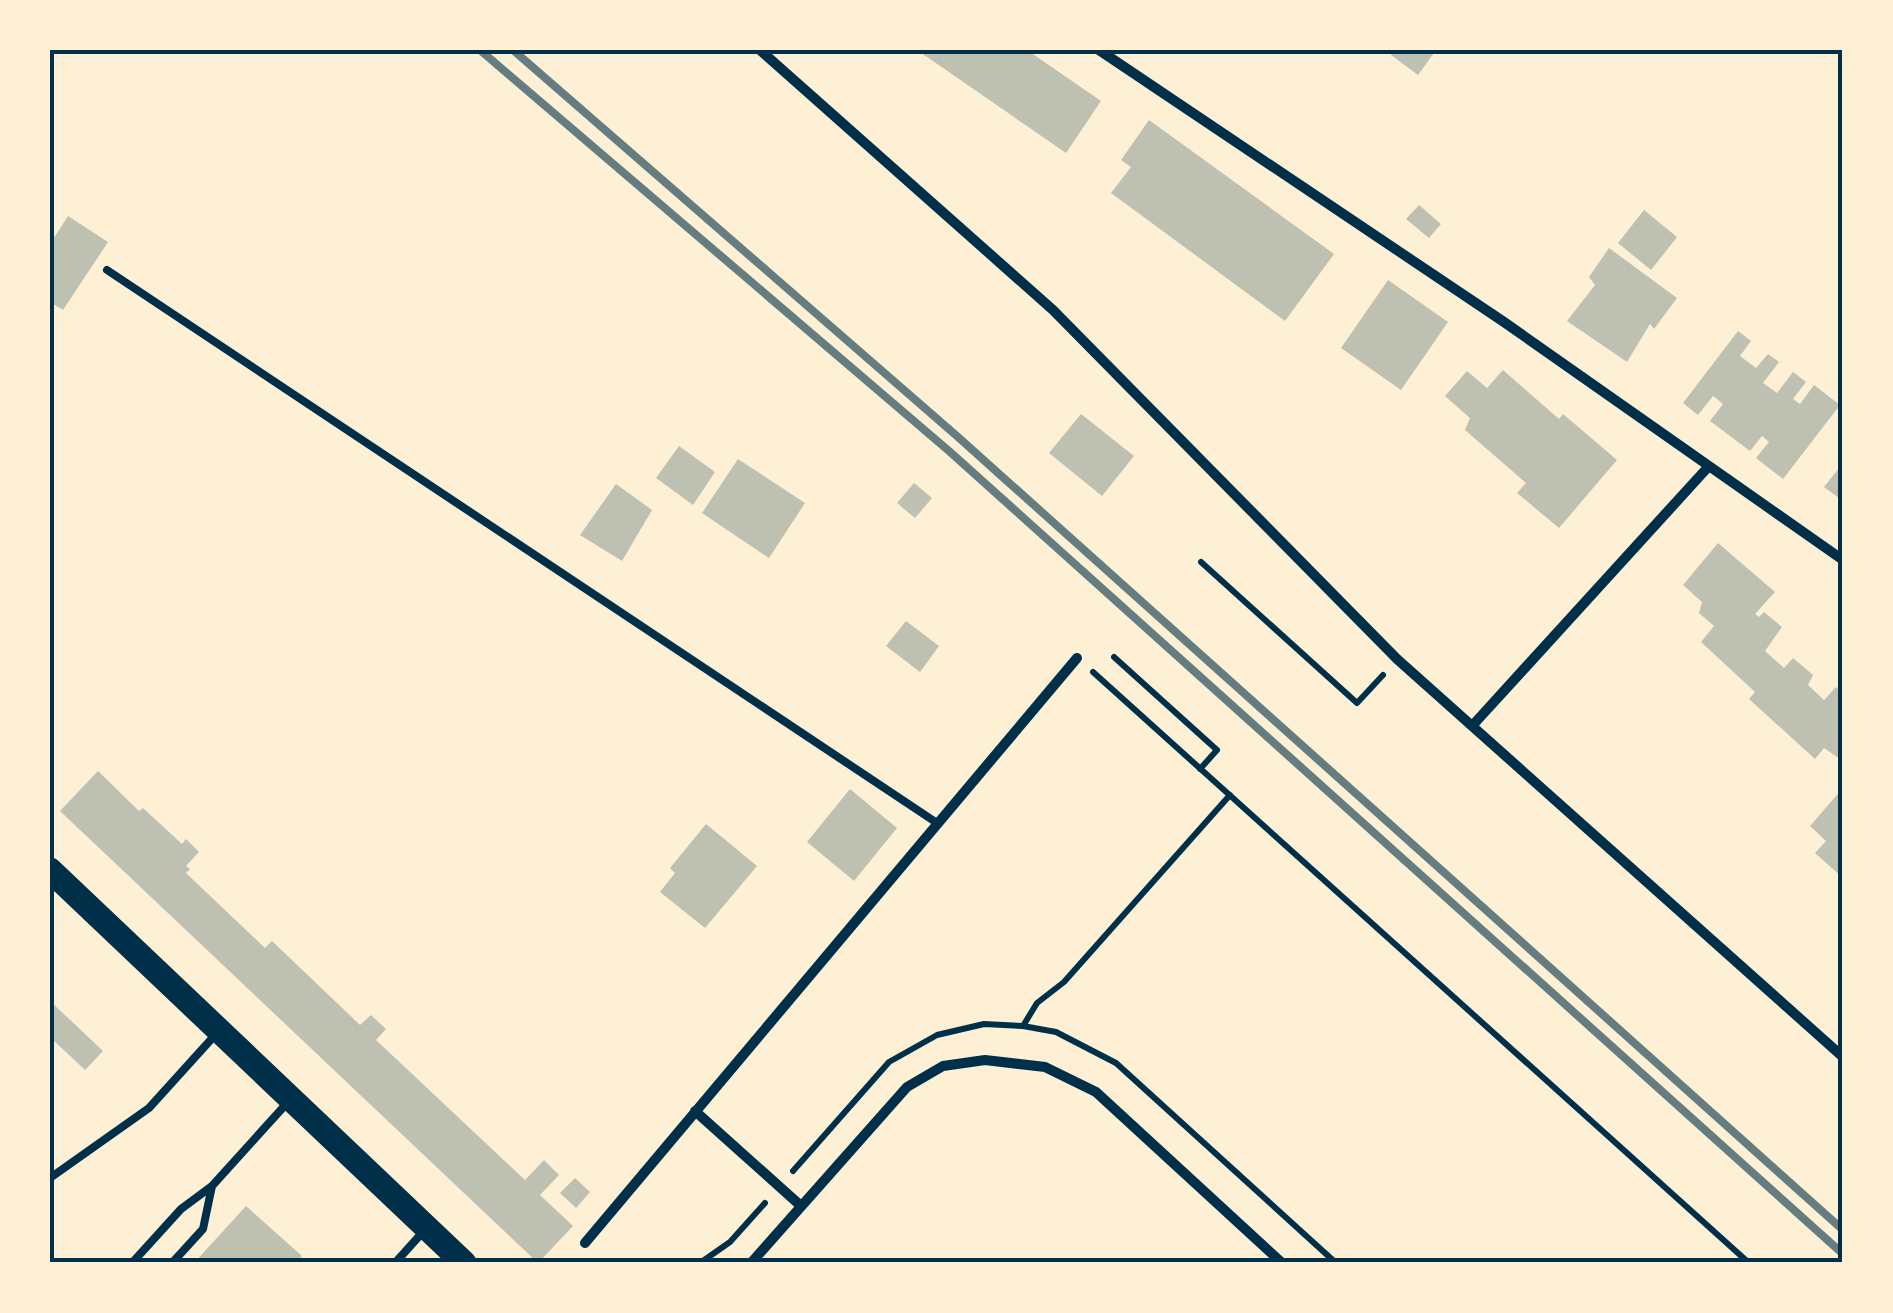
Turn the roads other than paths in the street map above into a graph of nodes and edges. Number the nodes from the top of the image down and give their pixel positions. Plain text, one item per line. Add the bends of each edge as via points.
1 (760, 50) edge
2 (1099, 50) edge
3 (107, 270) dead end
4 (1709, 466) junction
5 (1843, 560) edge
6 (1077, 658) road end
7 (1472, 726) junction
8 (937, 823) junction
9 (51, 874) edge
10 (220, 1030) junction
11 (1843, 1057) edge
12 (292, 1098) junction
13 (695, 1111) junction
14 (50, 1178) edge
15 (212, 1186) junction
16 (801, 1206) junction
17 (428, 1227) junction
18 (585, 1243) dead end
19 (465, 1261) edge
20 (132, 1263) edge
21 (172, 1263) edge
22 (395, 1263) edge
23 (751, 1263) edge
24 (1282, 1263) edge

1 - 7 street via 1052,310 1397,659
2 - 4 street
3 - 8 lane
4 - 5 street
4 - 7 street
6 - 8 street
7 - 11 street
8 - 13 street
9 - 10 main road
10 - 12 main road
10 - 14 lane via 149,1108
12 - 15 lane
12 - 17 main road
13 - 16 street
13 - 18 street
15 - 20 lane
15 - 21 lane via 203,1229
16 - 23 street
16 - 24 street via 906,1087 943,1066 985,1060 1046,1066 1096,1092
17 - 19 main road
17 - 22 lane

